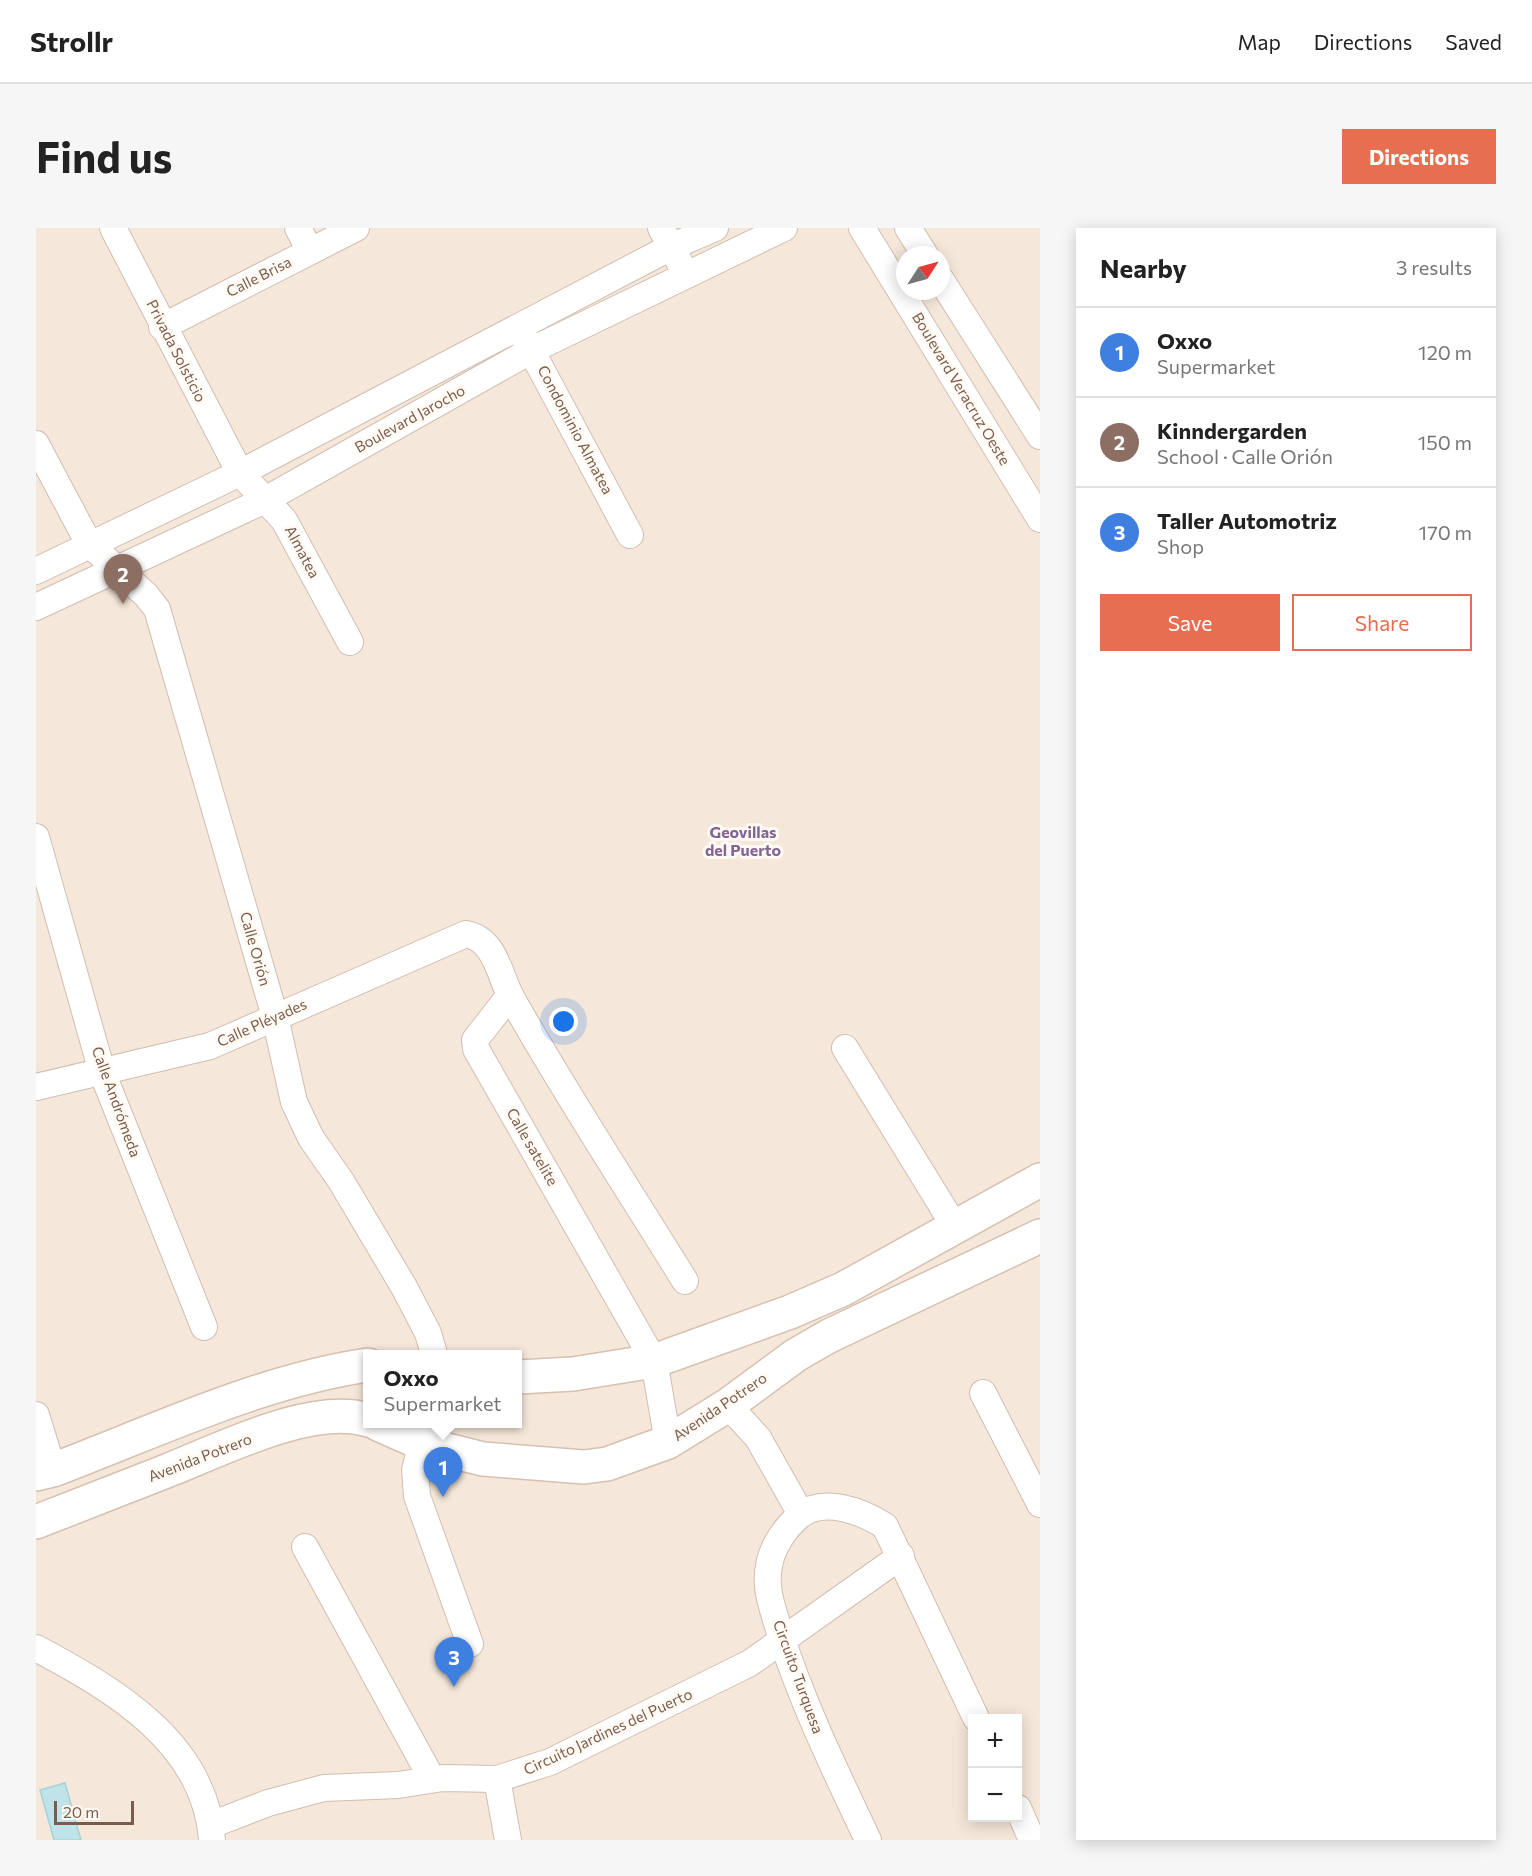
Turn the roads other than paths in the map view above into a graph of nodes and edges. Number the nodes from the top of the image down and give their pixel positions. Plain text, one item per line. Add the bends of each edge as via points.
1 (113, 228) edge
2 (298, 228) edge
3 (356, 228) edge
4 (715, 228) edge
5 (784, 228) edge
6 (862, 228) edge
7 (908, 228) edge
8 (666, 238) edge
9 (920, 246) edge
10 (310, 251) junction
11 (686, 274) junction
12 (950, 294) edge
13 (162, 327) junction
14 (518, 327) junction
15 (532, 351) junction
16 (1040, 436) edge
17 (36, 444) edge
18 (240, 473) junction
19 (265, 500) junction
20 (1040, 519) edge
21 (630, 535) dead end
22 (89, 544) junction
23 (117, 569) junction
24 (36, 571) edge
25 (36, 607) edge
26 (350, 642) dead end
27 (36, 837) edge
28 (510, 995) junction
29 (275, 1017) junction
30 (845, 1048) dead end
31 (102, 1072) junction
32 (36, 1087) edge
33 (1040, 1180) edge
34 (955, 1227) junction
35 (1040, 1236) edge
36 (684, 1281) dead end
37 (204, 1327) dead end
38 (433, 1350) edge
39 (654, 1361) junction
40 (363, 1366) edge
41 (522, 1377) edge
42 (983, 1393) dead end
43 (728, 1405) junction
44 (36, 1415) edge
45 (363, 1420) edge
46 (397, 1428) edge
47 (425, 1434) edge
48 (668, 1442) junction
49 (45, 1472) edge
50 (1040, 1504) edge
51 (801, 1514) junction
52 (36, 1522) edge
53 (305, 1547) dead end
54 (901, 1556) junction
55 (783, 1641) junction
56 (470, 1644) dead end
57 (36, 1648) edge
58 (974, 1714) edge
59 (432, 1779) junction
60 (497, 1779) junction
61 (1022, 1819) edge
62 (212, 1832) edge
63 (508, 1840) edge
64 (868, 1840) edge
65 (1032, 1840) edge

1 - 13 street, Privada Solsticio
2 - 10 street
3 - 10 street, Calle Brisa
4 - 8 street, Boulevard Jarocho
5 - 11 street, Boulevard Jarocho
6 - 20 street, Boulevard Veracruz Oeste
7 - 9 street
8 - 11 street
8 - 14 street, Boulevard Jarocho
10 - 13 street, Calle Brisa
11 - 15 street, Boulevard Jarocho
12 - 16 street
13 - 18 street, Privada Solsticio
14 - 15 street, Condominio Almatea
14 - 18 street, Boulevard Jarocho
15 - 19 street, Boulevard Jarocho
15 - 21 street, Condominio Almatea
17 - 22 street
18 - 19 street, Almatea
18 - 22 street, Boulevard Jarocho
19 - 23 street, Boulevard Jarocho
19 - 26 street, Almatea via 284,520
22 - 23 street, Calle Orión
22 - 24 street, Boulevard Jarocho
23 - 25 street, Boulevard Jarocho
23 - 29 street, Calle Orión via 157,609
27 - 31 street, Calle Andrómeda
28 - 29 street, Calle Pléyades via 487,943 466,934
28 - 36 street
28 - 39 street, Calle satelite via 475,1040 476,1049
29 - 31 street, Calle Pléyades via 210,1046
29 - 38 street, Calle Orión via 300,1117 404,1287
30 - 34 street
31 - 32 street, Calle Pléyades
31 - 37 street, Calle Andrómeda
33 - 34 street
34 - 39 street via 817,1301
35 - 43 street, Avenida Potrero via 829,1336 760,1379
39 - 41 street via 573,1374
39 - 48 street, Calle satelite
40 - 49 street via 276,1385
42 - 50 street
43 - 48 street, Avenida Potrero
43 - 51 street via 758,1438
44 - 49 street
45 - 52 street, Avenida Potrero via 325,1417 296,1424
46 - 47 street, Avenida Potrero
47 - 48 street, Avenida Potrero via 483,1459 584,1467 632,1457
47 - 56 street via 415,1470 417,1496
51 - 54 street via 819,1508 864,1513 885,1526
51 - 55 street, Circuito Turquesa via 785,1531 768,1567 769,1598
53 - 59 street
54 - 55 street, Circuito Jardines del Puerto
54 - 58 street
55 - 60 street, Circuito Jardines del Puerto via 724,1678 550,1762
55 - 64 street, Circuito Turquesa via 796,1683
57 - 62 street via 129,1703 164,1737 201,1790
59 - 60 street, Circuito Jardines del Puerto
59 - 62 street, Circuito Jardines del Puerto via 389,1786 324,1788 268,1803
60 - 63 street
61 - 65 street

